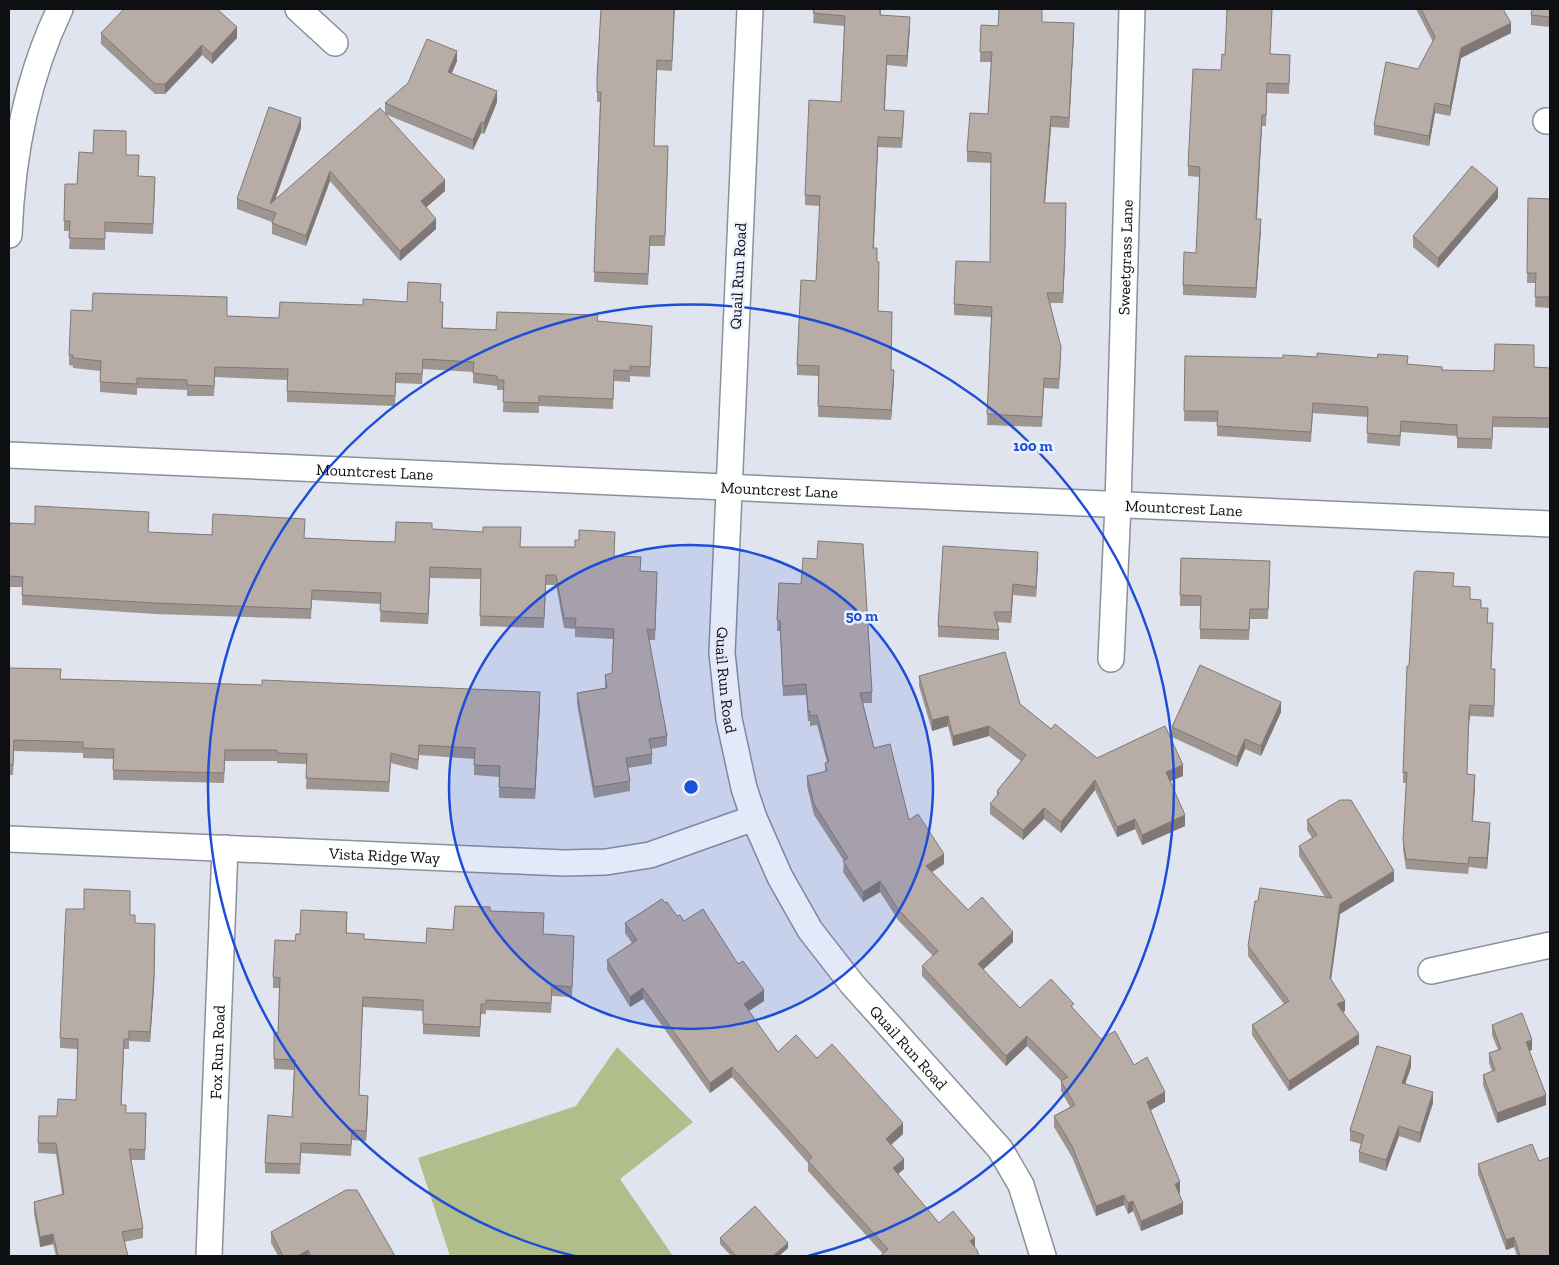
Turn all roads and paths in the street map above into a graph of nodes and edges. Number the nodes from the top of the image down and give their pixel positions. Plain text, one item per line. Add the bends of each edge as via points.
1 (60, 9) edge
2 (298, 9) edge
3 (750, 9) edge
4 (1132, 9) edge
5 (335, 43) dead end
6 (9, 235) edge
7 (9, 455) edge
8 (728, 488) junction
9 (1118, 505) junction
10 (1550, 524) edge
11 (1111, 659) dead end
12 (754, 818) junction
13 (9, 839) edge
14 (225, 848) junction
15 (1550, 945) edge
16 (1431, 971) dead end
17 (208, 1256) edge
18 (1043, 1256) edge

1 - 6 street via 28,94 14,160
2 - 5 street
3 - 8 street, Quail Run Road
4 - 9 street, Sweetgrass Lane
7 - 8 street, Mountcrest Lane
8 - 9 street, Mountcrest Lane
8 - 12 street, Quail Run Road via 722,653 728,719
9 - 10 street, Mountcrest Lane
9 - 11 street, Sweetgrass Lane
12 - 14 street, Vista Ridge Way via 650,854 606,862 564,863
12 - 18 street, Quail Run Road via 780,877 810,930 852,984 1000,1149 1021,1185
13 - 14 street, Vista Ridge Way
14 - 17 street, Fox Run Road
15 - 16 street

